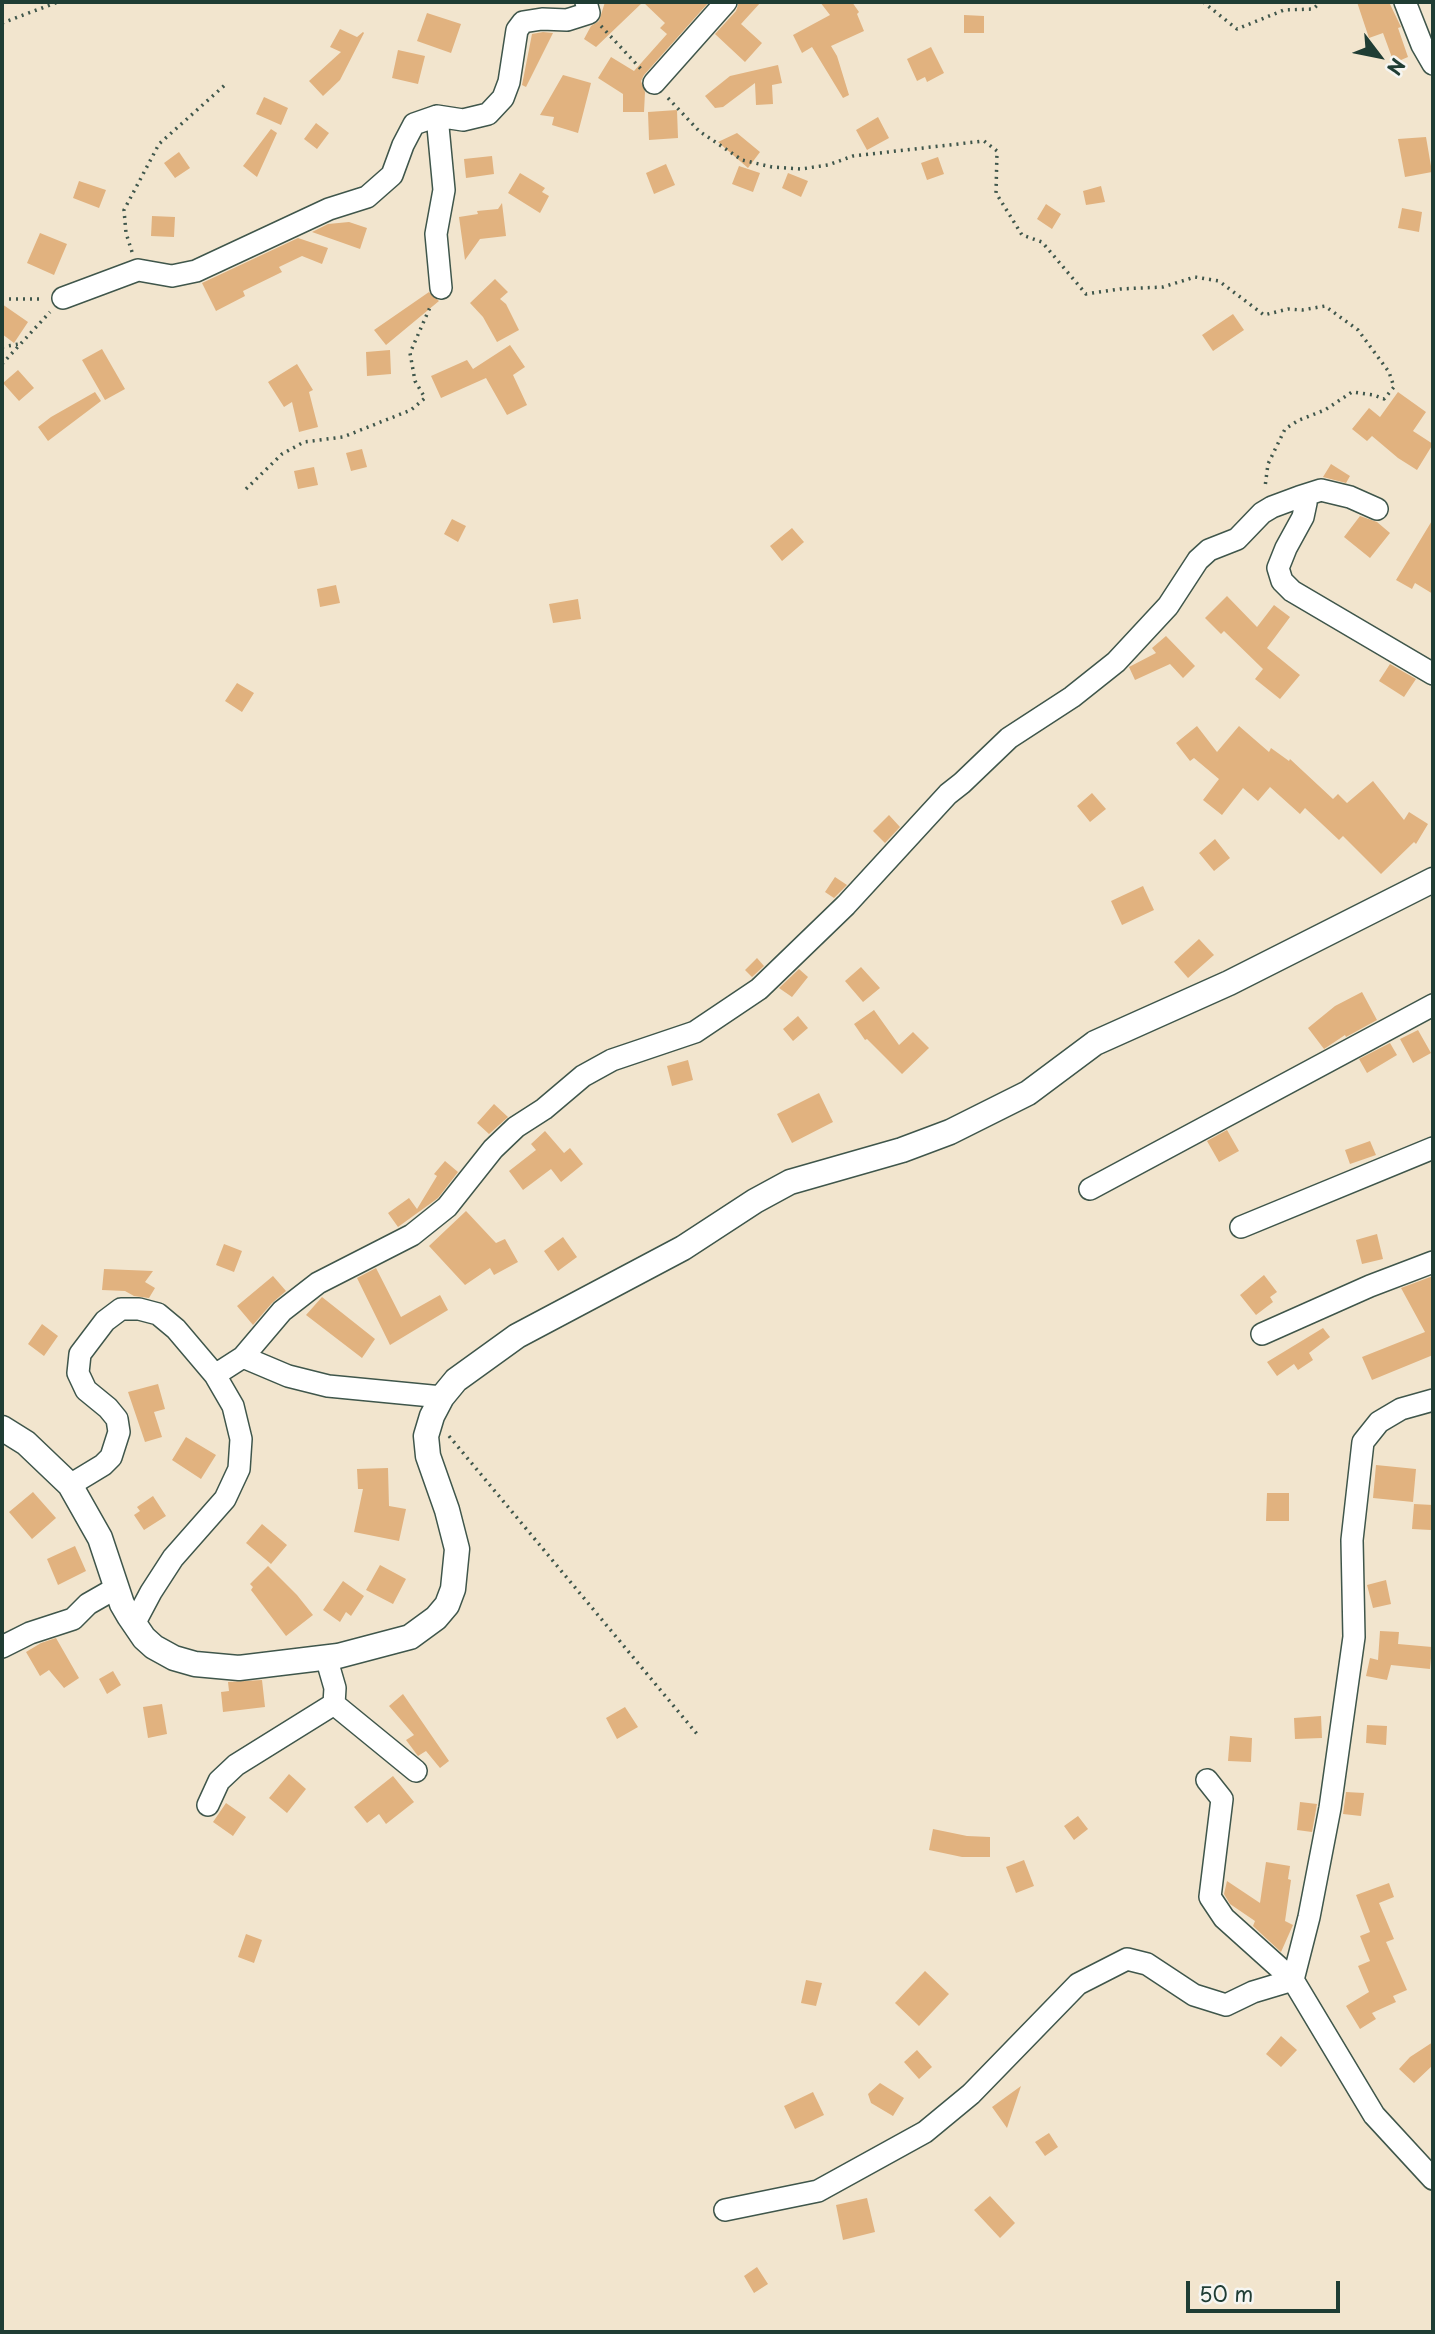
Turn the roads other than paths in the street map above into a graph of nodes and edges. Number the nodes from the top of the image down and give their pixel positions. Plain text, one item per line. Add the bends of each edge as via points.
1 (726, 2) edge
2 (1405, 2) edge
3 (587, 8) edge
4 (1433, 64) edge
5 (654, 83) road end
6 (437, 116) junction
7 (441, 288) road end
8 (63, 298) road end
9 (1299, 498) junction
10 (1377, 509) dead end
11 (1433, 674) edge
12 (1433, 880) edge
13 (1433, 1005) edge
14 (1433, 1147) edge
15 (1090, 1189) dead end
16 (1241, 1227) dead end
17 (1433, 1262) edge
18 (1262, 1334) dead end
19 (243, 1357) junction
20 (215, 1375) junction
21 (1433, 1401) edge
22 (437, 1406) junction
23 (2, 1429) edge
24 (70, 1485) junction
25 (116, 1588) junction
26 (134, 1624) junction
27 (2, 1647) edge
28 (326, 1657) junction
29 (334, 1704) junction
30 (416, 1771) dead end
31 (1208, 1780) dead end
32 (208, 1805) dead end
33 (1293, 1980) junction
34 (1433, 2179) edge
35 (725, 2210) dead end

1 - 5 street
2 - 4 street
3 - 6 street via 567,20 523,22 517,30 509,82 488,114 463,120
6 - 7 street via 444,190 436,234
6 - 8 street via 415,124 392,175 368,198 329,209 196,271 173,276 138,270
9 - 10 street via 1321,490
9 - 11 street via 1306,506 1278,568 1282,581
9 - 19 street via 1262,513 1237,539 1209,550 1198,560 1168,606 1116,662 1009,738 948,794 846,905 759,989 695,1032 612,1060 583,1076 493,1149 447,1207 412,1236 318,1283 282,1311
12 - 22 street via 1229,983 1096,1043 1028,1093 950,1132 790,1182 683,1248 517,1336 456,1380
13 - 15 street
14 - 16 street
17 - 18 street
19 - 20 street
19 - 22 street via 288,1376
20 - 24 street via 158,1314 121,1309 105,1321 80,1354 78,1373 86,1390 117,1419 119,1432 111,1457
20 - 26 street via 233,1406 241,1439 239,1469 225,1499 173,1558
21 - 33 street via 1401,1409 1379,1422 1363,1442 1352,1540 1354,1637 1330,1808
22 - 28 street via 426,1436 428,1456 457,1549 447,1605 410,1637
23 - 24 street via 26,1443
24 - 25 street via 100,1538
25 - 26 street
25 - 27 street via 73,1619
26 - 28 street via 154,1647 195,1664 239,1668
28 - 29 street via 335,1688
29 - 30 street
29 - 32 street via 236,1765 219,1781
31 - 33 street via 1222,1798 1210,1897 1224,1918
33 - 34 street via 1374,2115
33 - 35 street via 1226,2005 1194,1995 1147,1964 1126,1959 1078,1984 971,2094 925,2132 818,2191

